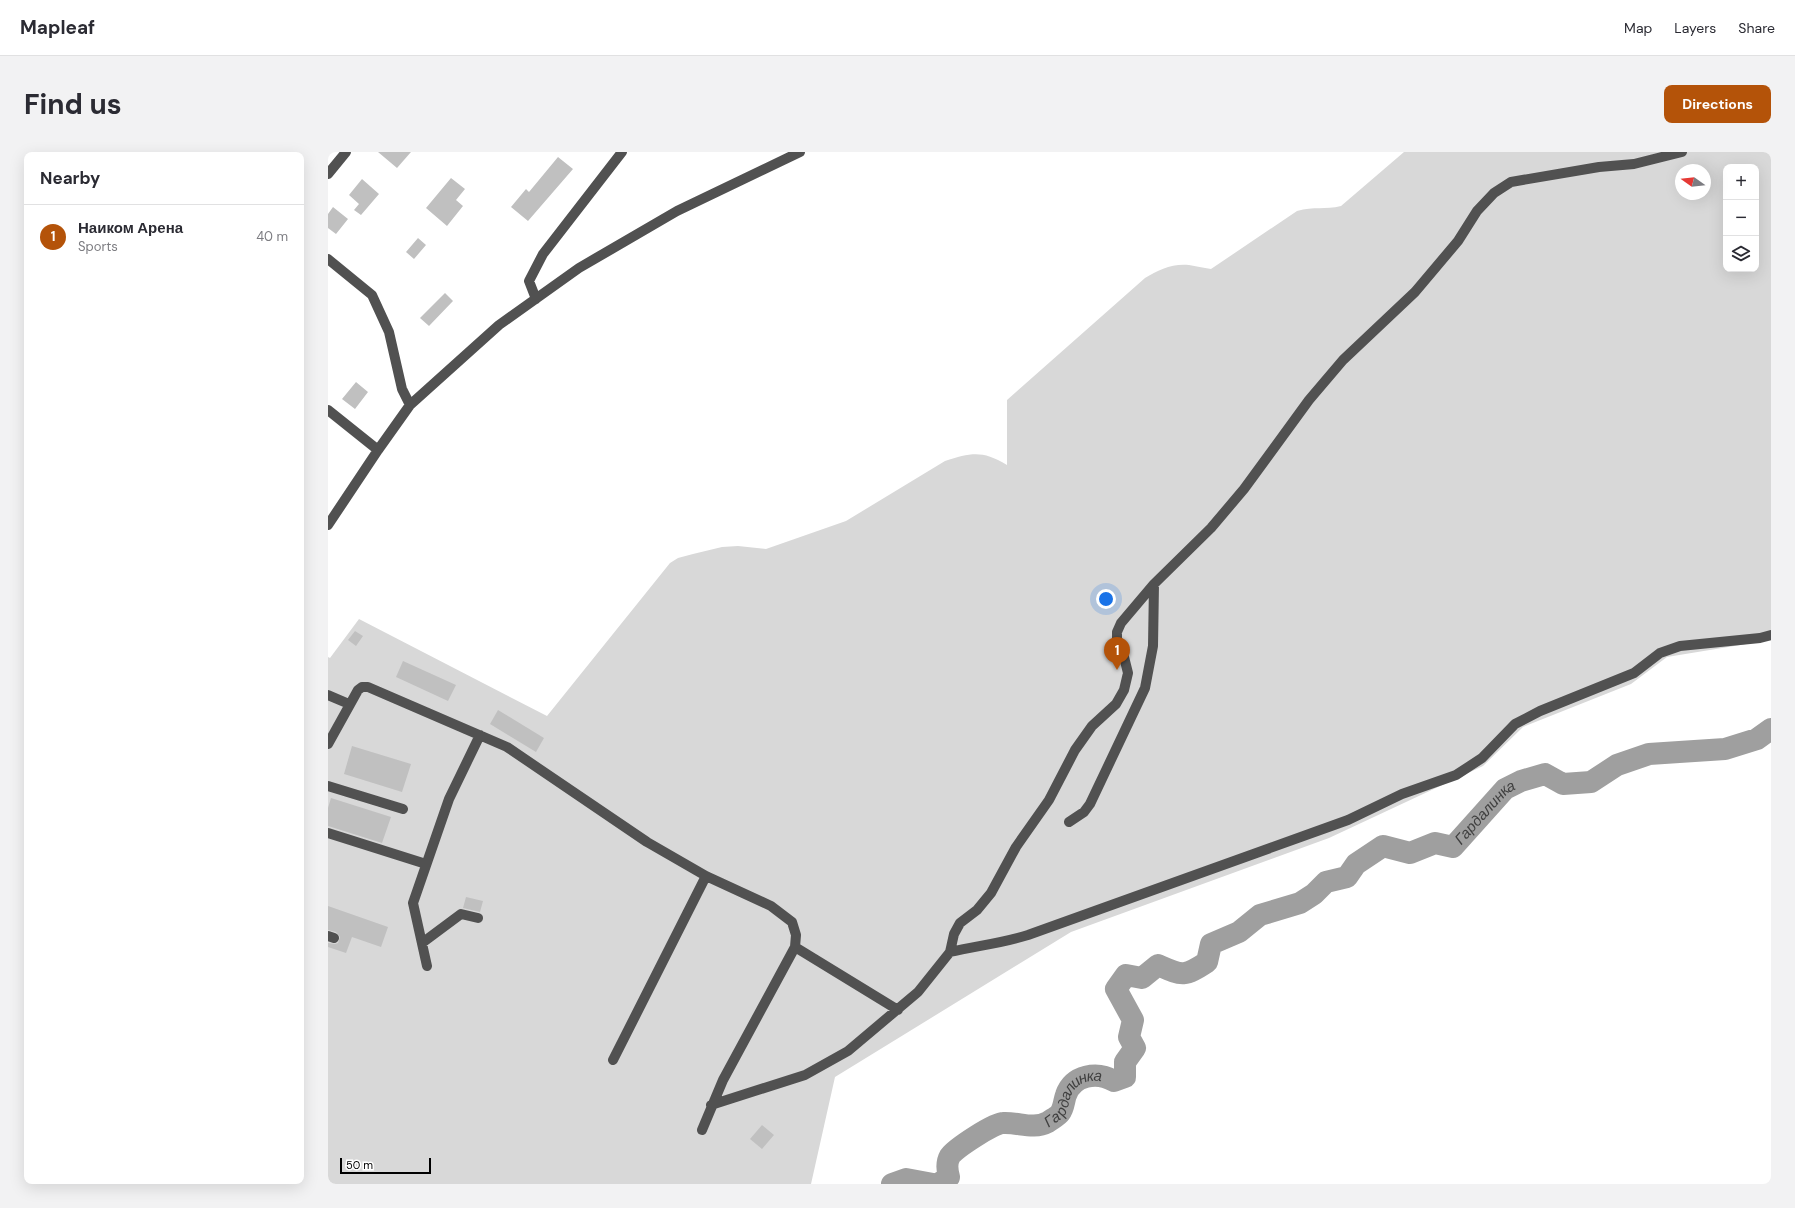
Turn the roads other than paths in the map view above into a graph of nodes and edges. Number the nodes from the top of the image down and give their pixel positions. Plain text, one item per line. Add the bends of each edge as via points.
1 (346, 152) edge
2 (622, 152) edge
3 (800, 152) edge
4 (1682, 152) edge
5 (328, 174) edge
6 (328, 259) edge
7 (536, 298) junction
8 (410, 405) junction
9 (328, 410) edge
10 (378, 450) junction
11 (328, 524) edge
12 (1154, 584) junction
13 (1771, 635) edge
14 (328, 695) edge
15 (349, 704) junction
16 (480, 735) junction
17 (328, 744) edge
18 (328, 786) edge
19 (403, 809) dead end
20 (1069, 822) dead end
21 (328, 833) edge
22 (426, 864) junction
23 (706, 876) junction
24 (478, 918) dead end
25 (422, 943) junction
26 (795, 947) junction
27 (950, 952) junction
28 (427, 966) dead end
29 (898, 1010) junction
30 (613, 1060) dead end
31 (711, 1105) junction
32 (702, 1130) dead end

1 - 5 street
2 - 7 street via 543,254 529,281
3 - 7 street via 678,212 579,268
4 - 12 street via 1634,164 1599,167 1511,182 1494,192 1477,210 1458,241 1415,292 1343,360 1309,400 1244,489 1211,528
6 - 8 street via 372,295 389,332 402,389
7 - 8 street via 499,325
8 - 10 street
9 - 10 street
10 - 11 street
12 - 20 street via 1153,646 1145,688 1090,804 1084,812
12 - 27 street via 1121,623 1117,632 1128,673 1124,690 1116,704 1092,726 1075,750 1049,800 1016,847 991,893 977,910 960,923 954,934
13 - 27 street via 1680,646 1660,653 1634,673 1540,711 1515,724 1482,758 1456,775 1402,794 1348,820 1028,935 1006,942
14 - 15 street
15 - 16 street via 358,690 368,687
15 - 17 street
16 - 22 street via 449,799
16 - 23 street via 524,757 647,842
18 - 19 street
21 - 22 street
22 - 25 street via 413,903
23 - 26 street via 771,906 782,914 792,922 796,935
23 - 30 street
24 - 25 street via 461,914
25 - 28 street
26 - 29 street
26 - 31 street
27 - 29 street via 918,992
29 - 31 street via 848,1051 806,1075
31 - 32 street

